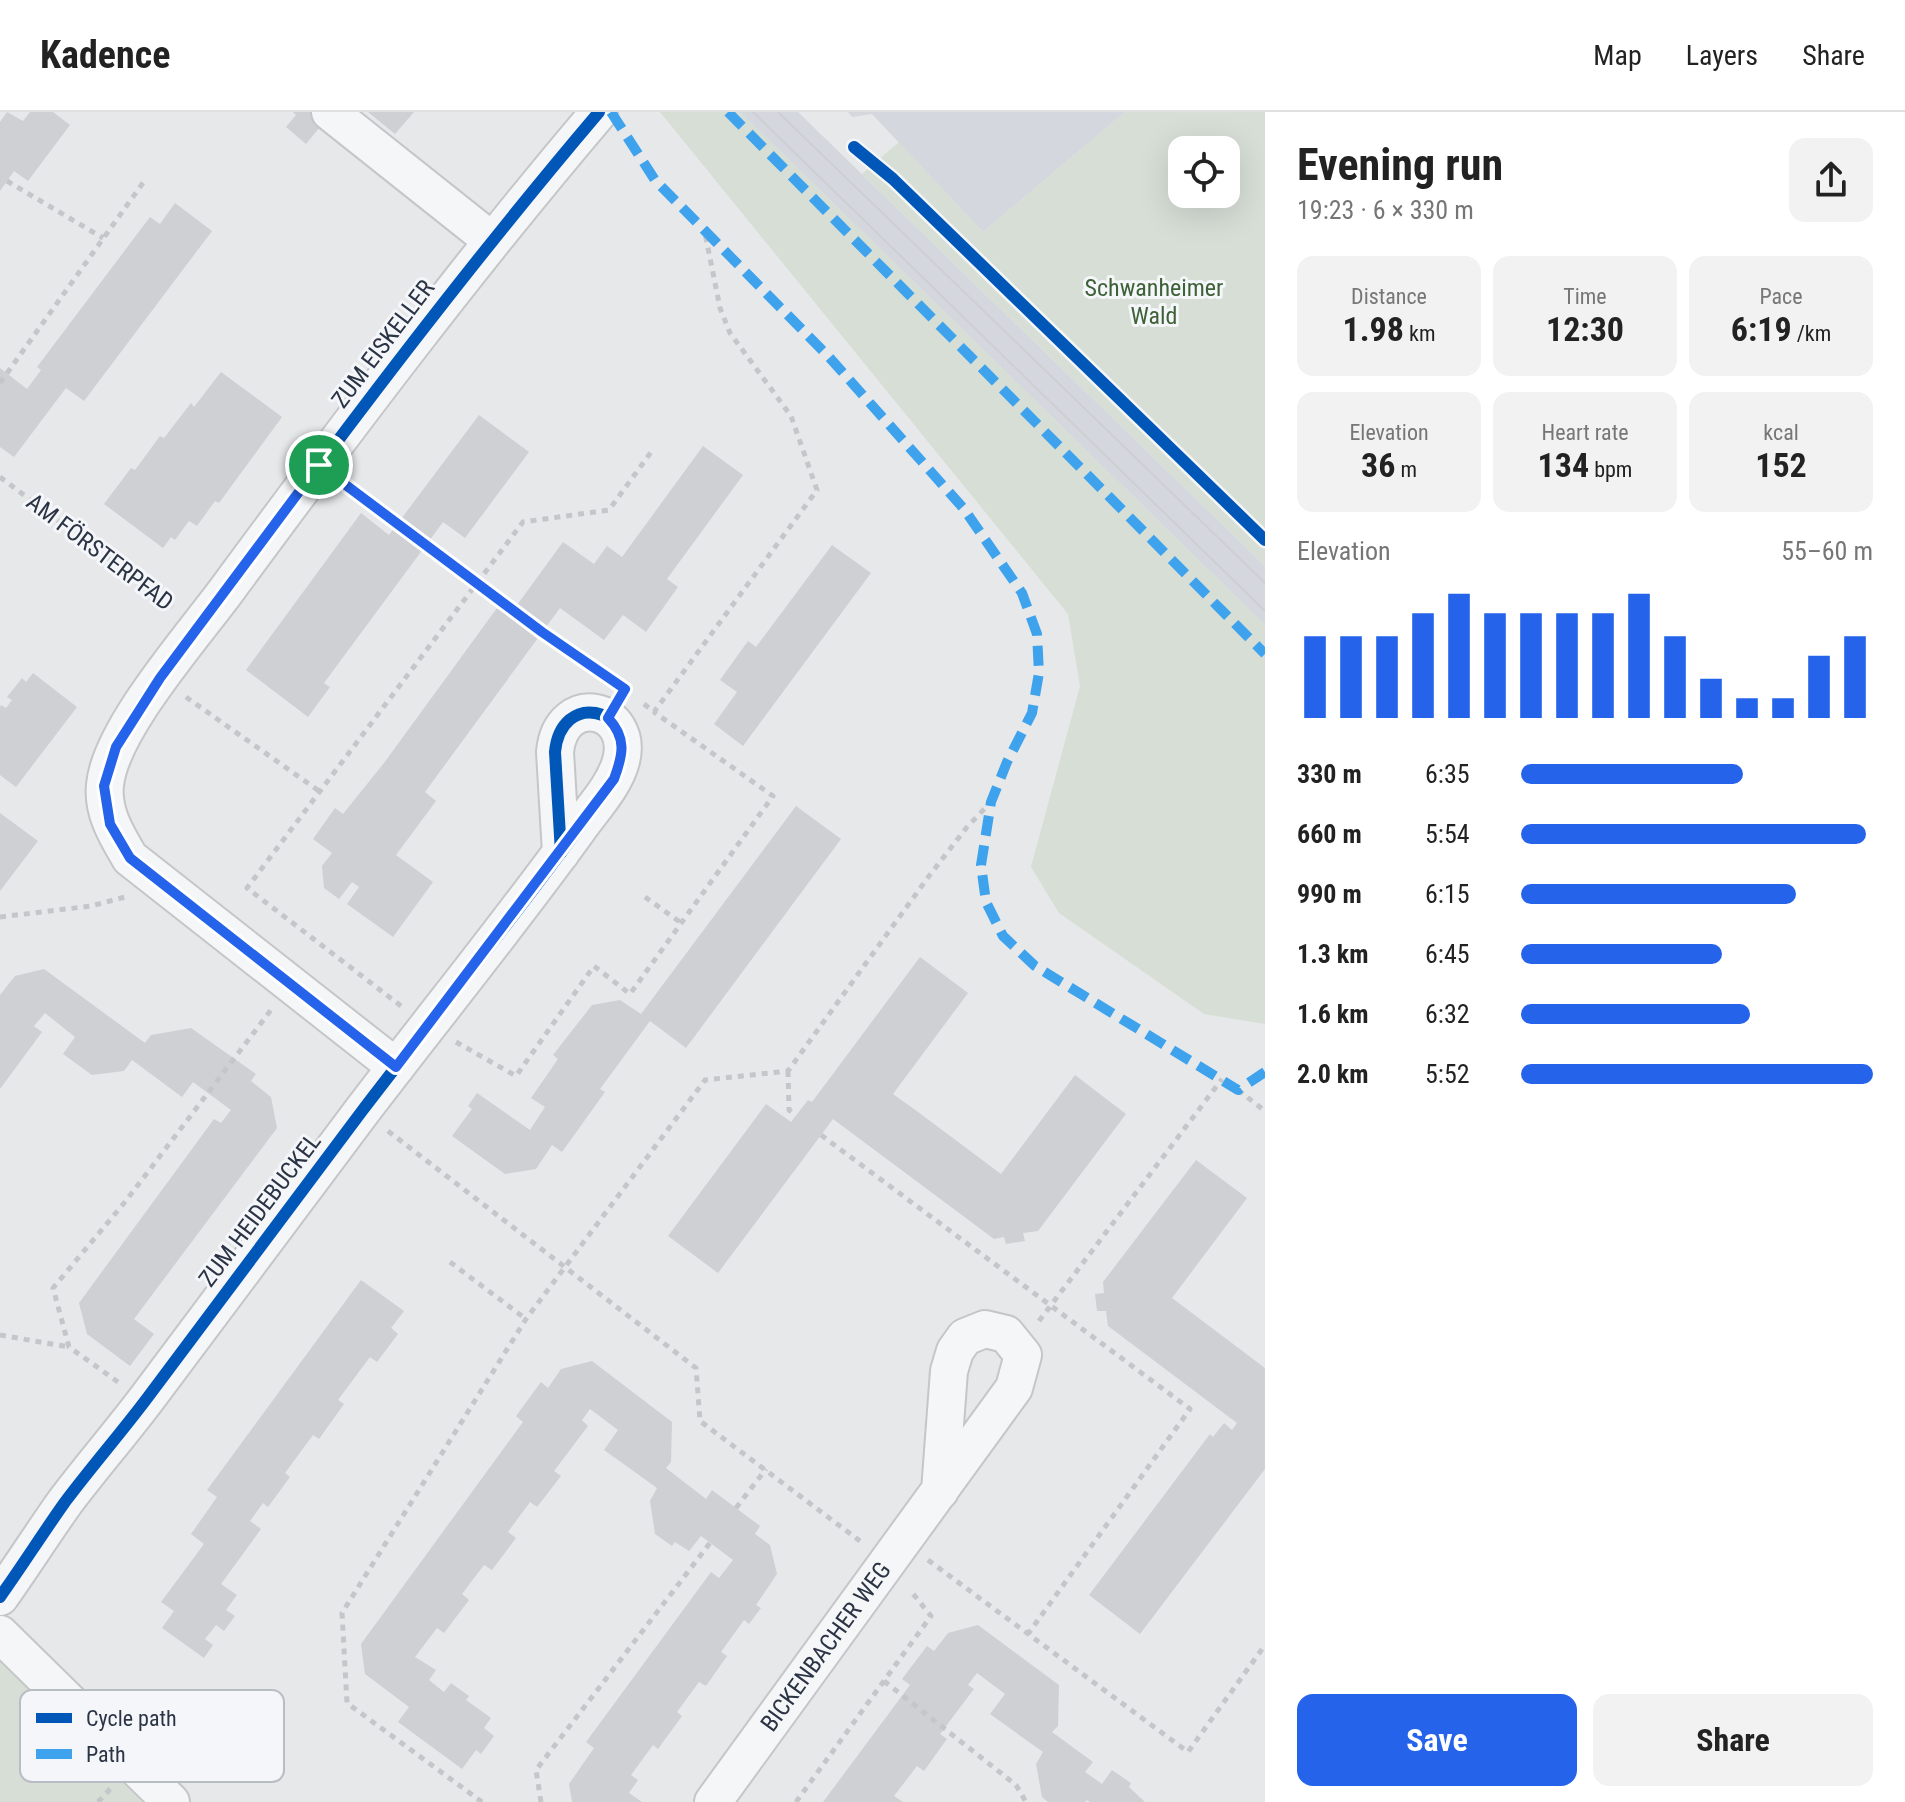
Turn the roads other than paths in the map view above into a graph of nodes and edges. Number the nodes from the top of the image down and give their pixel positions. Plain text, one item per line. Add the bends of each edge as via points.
1 (330, 112) edge
2 (599, 112) edge
3 (491, 240) junction
4 (561, 853) junction
5 (396, 1067) junction
6 (940, 1491) junction
7 (0, 1597) edge
8 (0, 1634) edge
9 (57, 1690) edge
10 (151, 1782) edge
11 (171, 1802) edge
12 (713, 1802) edge

1 - 3 street
2 - 3 street, ZUM EISKELLER
3 - 5 street, ZUM EISKELLER via 160,678 116,747 104,786 110,824 130,858
4 - 4 street, ZUM HEIDEBUCKEL via 614,779 622,759 616,704 566,722 557,736
4 - 5 street, ZUM HEIDEBUCKEL
5 - 7 street, ZUM HEIDEBUCKEL via 65,1503
6 - 6 street, BICKENBACHER WEG via 1014,1388 1023,1355 1006,1334 985,1329 965,1337 955,1351
6 - 12 street, BICKENBACHER WEG
8 - 9 street
10 - 11 street

